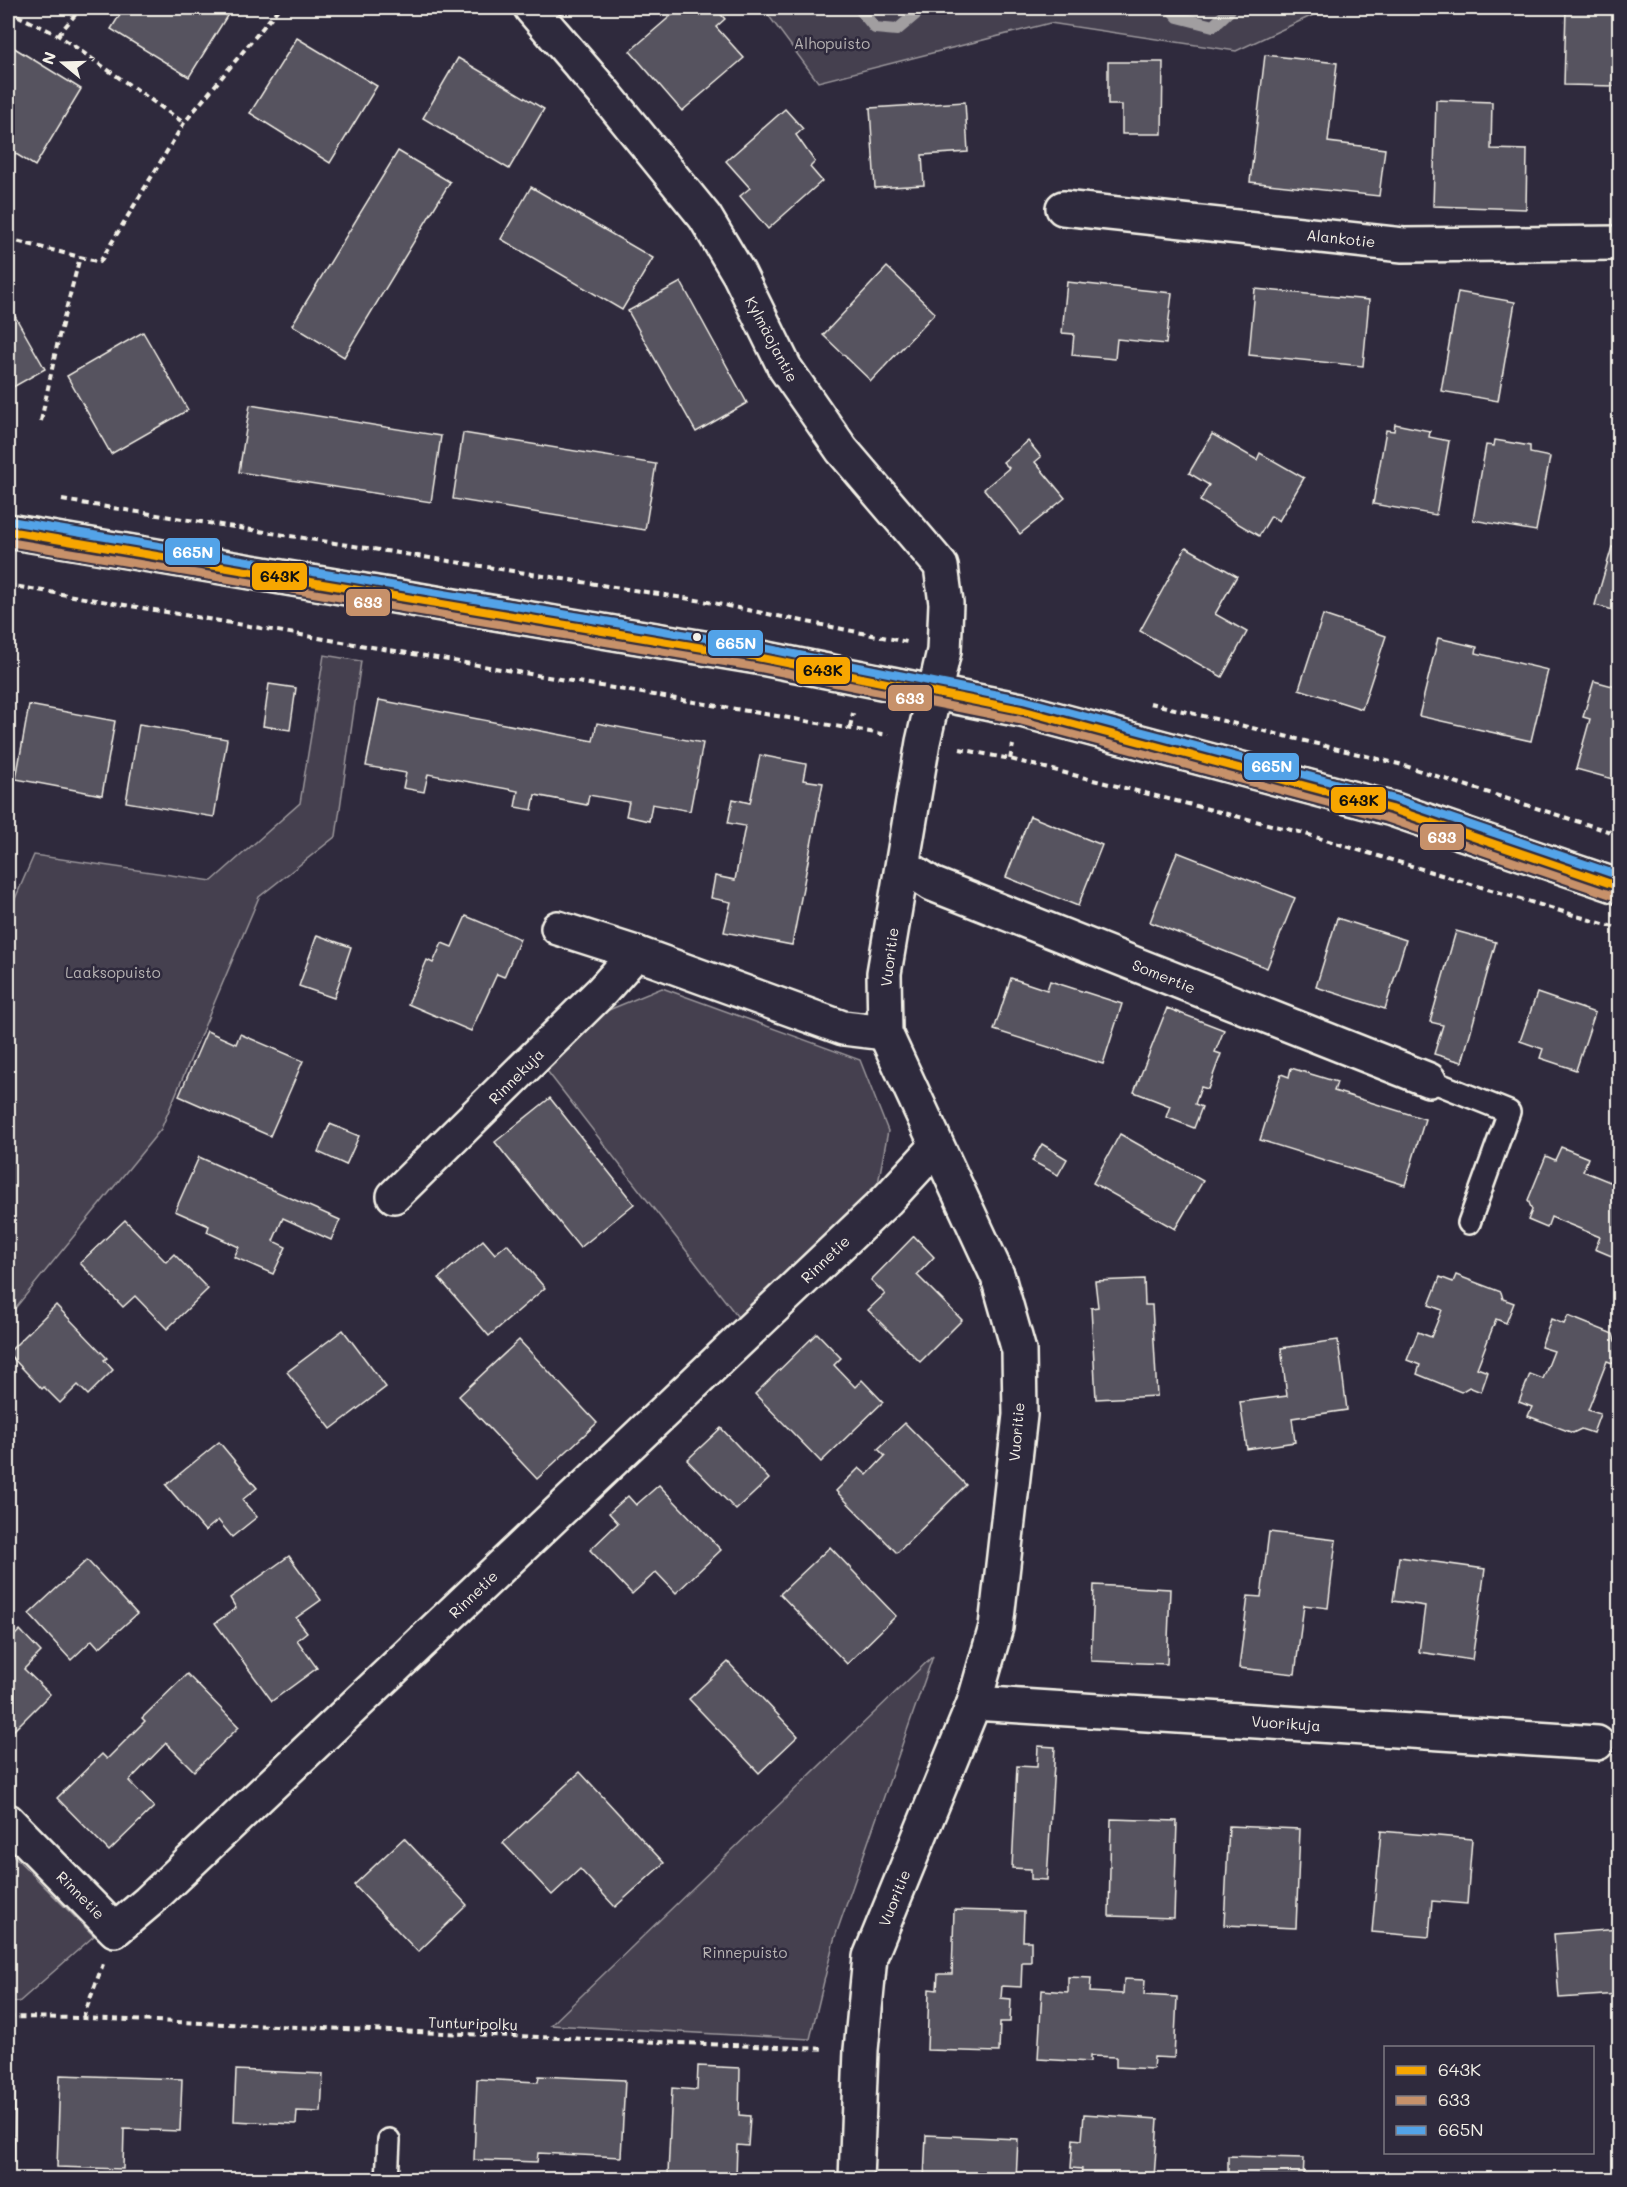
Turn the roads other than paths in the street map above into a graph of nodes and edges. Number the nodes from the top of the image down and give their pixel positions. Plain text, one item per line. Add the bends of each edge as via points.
1 (531, 8) edge
2 (1063, 208) dead end
3 (1620, 243) edge
4 (8, 531) edge
5 (936, 693) junction
6 (903, 865) junction
7 (1620, 886) edge
8 (558, 928) dead end
9 (636, 953) junction
10 (885, 1033) junction
11 (1429, 1080) joint
12 (936, 1147) junction
13 (394, 1196) dead end
14 (1469, 1223) dead end
15 (974, 1703) junction
16 (1597, 1743) dead end
17 (8, 1821) edge
18 (388, 2140) dead end
19 (387, 2180) edge
20 (856, 2180) edge

1 - 5 street, Kylmäojantie via 705,217 739,274 785,368 842,450 941,566 946,629
2 - 3 street, Alankotie via 1403,245
4 - 5 street via 746,655
5 - 6 street, Vuoritie via 923,742
5 - 7 street via 1021,710 1392,809
6 - 10 street, Vuoritie via 884,973
6 - 11 street, Somertie via 932,884
8 - 9 street
9 - 10 street via 843,1028
9 - 13 street, Rinnekuja
10 - 12 street, Vuoritie
11 - 14 lane via 1509,1112
12 - 15 street, Vuoritie via 998,1277 1019,1351 1020,1414 996,1627
12 - 17 street, Rinnetie via 887,1200 115,1930
15 - 16 street, Vuorikuja
15 - 20 street, Vuoritie via 870,1957 861,2050
18 - 19 lane

